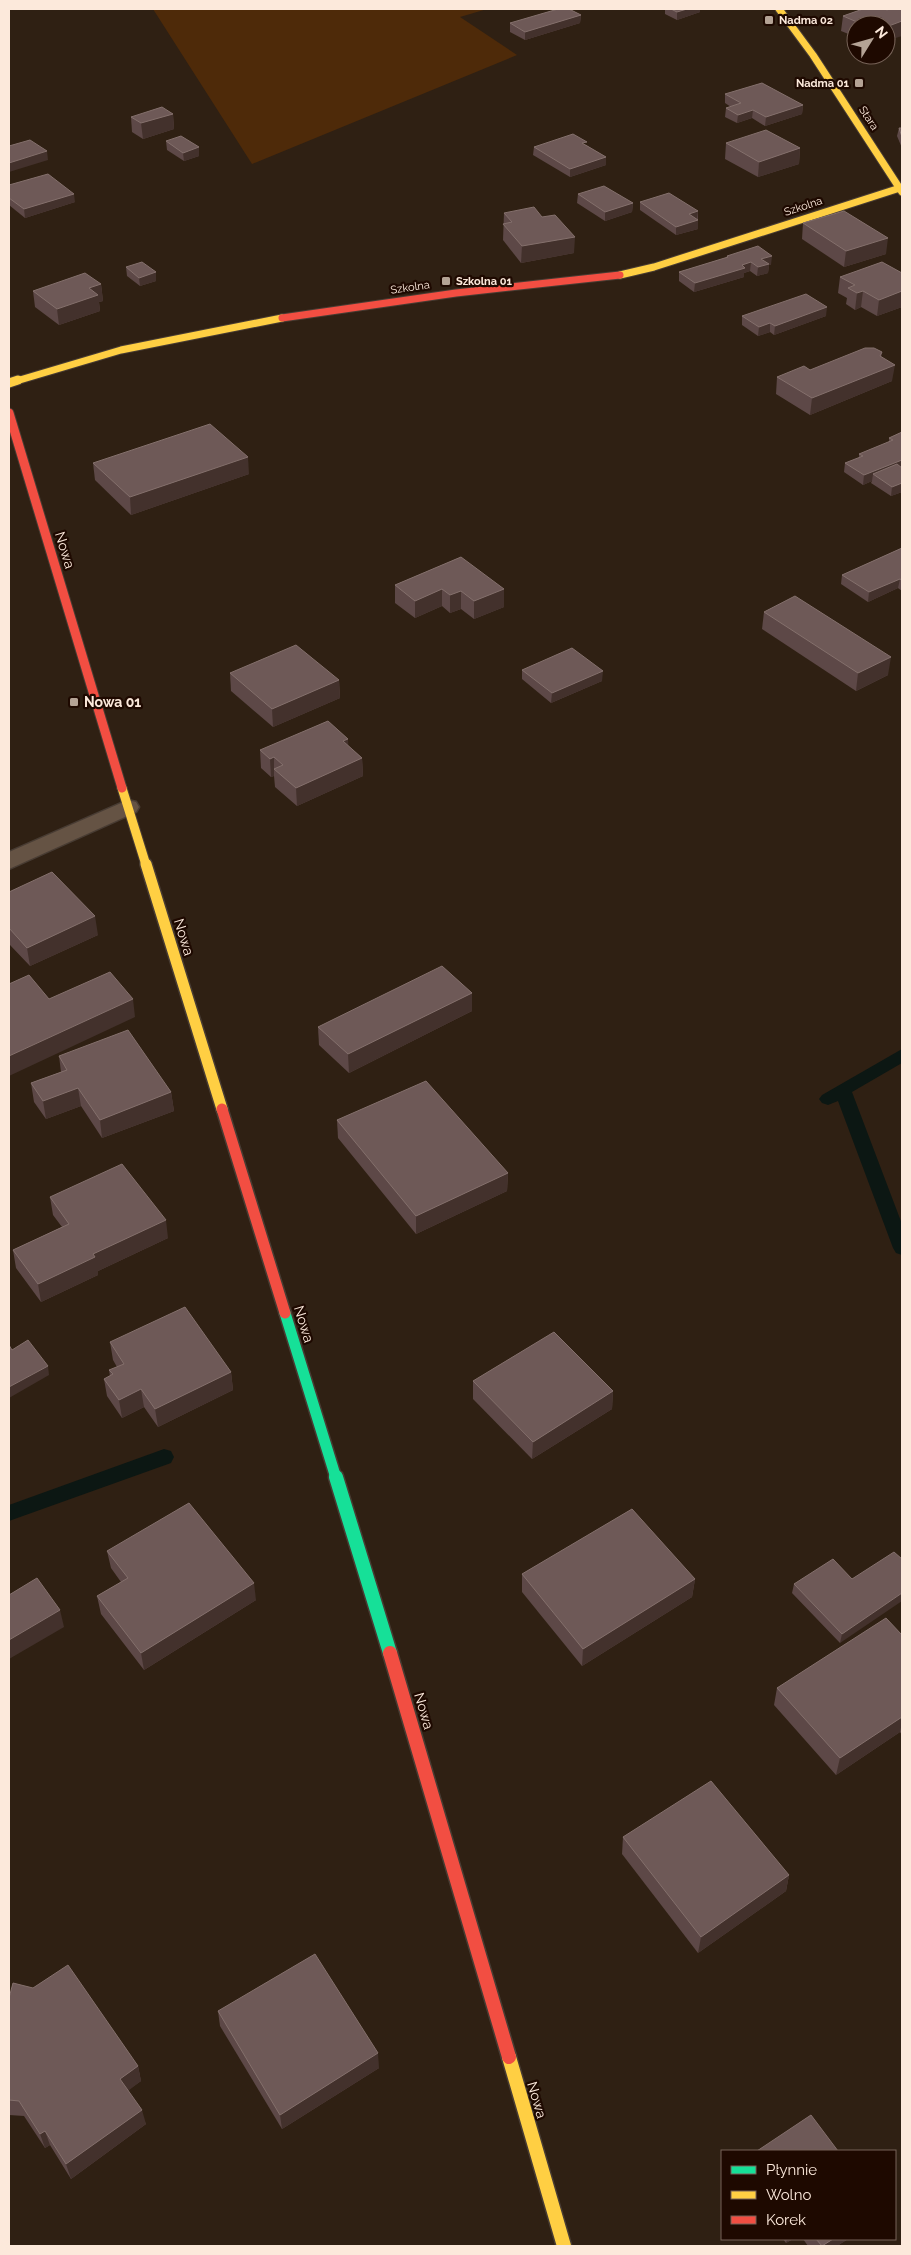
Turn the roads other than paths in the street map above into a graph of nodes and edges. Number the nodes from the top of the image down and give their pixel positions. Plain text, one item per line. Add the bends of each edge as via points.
1 (779, 9) edge
2 (901, 190) edge
3 (9, 383) edge
4 (9, 413) edge
5 (128, 807) junction
6 (9, 861) edge
7 (564, 2246) edge

1 - 2 street, Stara
2 - 3 street, Szkolna via 654,267 614,276 456,293 266,320 121,350
4 - 5 street, Nowa
5 - 6 lane
5 - 7 street, Nowa via 402,1691

